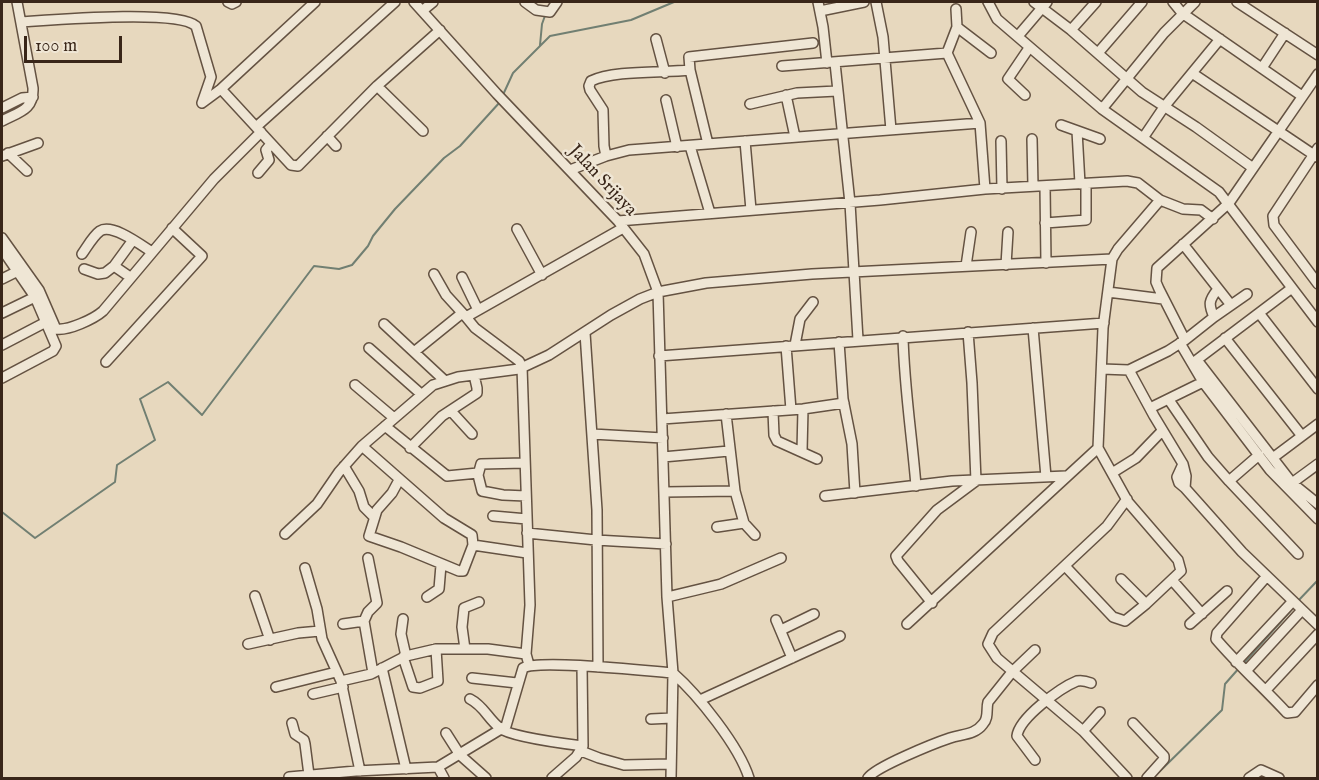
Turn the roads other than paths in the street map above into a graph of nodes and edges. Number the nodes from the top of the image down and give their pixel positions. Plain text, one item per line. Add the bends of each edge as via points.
1 (17, 2) edge
2 (228, 2) edge
3 (236, 2) edge
4 (315, 2) edge
5 (395, 2) edge
6 (414, 2) edge
7 (433, 2) edge
8 (525, 2) edge
9 (557, 2) edge
10 (864, 2) edge
11 (876, 2) edge
12 (988, 2) edge
13 (1096, 2) edge
14 (1142, 2) edge
15 (1173, 2) edge
16 (1195, 2) edge
17 (1237, 2) edge
18 (1041, 3) edge
19 (819, 6) edge
20 (956, 9) dead end
21 (422, 11) junction
22 (1182, 13) junction
23 (21, 22) junction
24 (957, 27) junction
25 (440, 30) junction
26 (1071, 30) junction
27 (1285, 33) junction
28 (1018, 36) junction
29 (656, 39) dead end
30 (1220, 39) junction
31 (813, 43) dead end
32 (1029, 48) junction
33 (946, 53) junction
34 (991, 53) dead end
35 (1098, 53) junction
36 (1317, 55) edge
37 (884, 58) junction
38 (831, 63) junction
39 (782, 66) dead end
40 (1262, 68) junction
41 (690, 70) junction
42 (665, 73) junction
43 (1192, 73) junction
44 (1317, 74) edge
45 (1126, 79) junction
46 (376, 86) junction
47 (221, 89) junction
48 (837, 91) junction
49 (786, 95) junction
50 (1025, 95) dead end
51 (1302, 96) junction
52 (33, 97) junction
53 (666, 100) dead end
54 (750, 104) dead end
55 (1164, 107) junction
56 (2, 108) edge
57 (1102, 109) junction
58 (2, 121) edge
59 (980, 123) junction
60 (1061, 125) dead end
61 (259, 130) junction
62 (891, 130) junction
63 (1278, 130) junction
64 (423, 131) dead end
65 (1077, 131) junction
66 (842, 133) junction
67 (327, 136) junction
68 (795, 137) junction
69 (1143, 138) junction
70 (1032, 139) dead end
71 (1100, 139) dead end
72 (745, 141) junction
73 (1001, 141) dead end
74 (38, 143) dead end
75 (271, 144) junction
76 (708, 144) junction
77 (336, 146) dead end
78 (690, 146) junction
79 (677, 147) junction
80 (1316, 153) edge
81 (5, 154) edge
82 (606, 156) junction
83 (1253, 168) junction
84 (570, 170) junction
85 (27, 171) dead end
86 (258, 173) dead end
87 (1083, 184) junction
88 (1033, 186) junction
89 (1045, 186) junction
90 (985, 189) junction
91 (1002, 189) junction
92 (1160, 200) junction
93 (850, 203) junction
94 (1229, 203) junction
95 (751, 210) junction
96 (710, 213) junction
97 (1213, 219) junction
98 (1045, 223) junction
99 (621, 224) junction
100 (172, 228) junction
101 (517, 229) dead end
102 (971, 232) dead end
103 (1008, 232) dead end
104 (2, 238) edge
105 (133, 240) junction
106 (1184, 243) junction
107 (2, 249) edge
108 (152, 252) junction
109 (82, 254) dead end
110 (1112, 259) junction
111 (1046, 263) junction
112 (1006, 265) junction
113 (114, 266) junction
114 (966, 266) junction
115 (84, 269) dead end
116 (855, 270) junction
117 (18, 271) junction
118 (434, 274) dead end
119 (542, 275) junction
120 (130, 277) junction
121 (462, 277) dead end
122 (2, 279) edge
123 (1317, 284) edge
124 (1293, 288) junction
125 (1218, 289) junction
126 (658, 292) junction
127 (1108, 292) junction
128 (1248, 294) dead end
129 (35, 297) junction
130 (1163, 299) junction
131 (813, 302) dead end
132 (1231, 305) junction
133 (478, 310) junction
134 (1259, 313) junction
135 (2, 314) edge
136 (464, 316) junction
137 (1214, 317) junction
138 (46, 322) junction
139 (1104, 322) junction
140 (1317, 322) edge
141 (384, 324) dead end
142 (1033, 328) junction
143 (968, 332) junction
144 (585, 333) junction
145 (903, 336) junction
146 (1225, 338) junction
147 (858, 340) junction
148 (839, 342) junction
149 (1182, 342) junction
150 (2, 345) edge
151 (791, 346) junction
152 (369, 348) dead end
153 (414, 352) junction
154 (659, 356) junction
155 (106, 362) dead end
156 (1195, 362) junction
157 (522, 367) junction
158 (1101, 369) junction
159 (1129, 370) junction
160 (474, 375) junction
161 (2, 378) edge
162 (444, 380) junction
163 (1203, 382) junction
164 (355, 385) dead end
165 (1317, 389) edge
166 (421, 394) junction
167 (1169, 400) junction
168 (844, 403) junction
169 (1150, 408) junction
170 (803, 409) junction
171 (790, 410) junction
172 (451, 411) junction
173 (773, 411) junction
174 (726, 414) junction
175 (394, 418) junction
176 (662, 419) junction
177 (1317, 424) edge
178 (385, 426) junction
179 (1162, 430) junction
180 (472, 434) dead end
181 (592, 434) junction
182 (1302, 436) junction
183 (663, 438) junction
184 (362, 446) junction
185 (410, 448) junction
186 (1098, 448) junction
187 (729, 451) junction
188 (802, 451) junction
189 (1259, 455) junction
190 (663, 457) junction
191 (1274, 457) junction
192 (817, 459) dead end
193 (525, 463) junction
194 (1317, 464) edge
195 (344, 466) junction
196 (478, 473) junction
197 (1112, 473) junction
198 (1066, 476) junction
199 (1046, 477) junction
200 (399, 480) junction
201 (975, 481) junction
202 (1229, 481) junction
203 (1292, 483) junction
204 (916, 486) junction
205 (735, 491) junction
206 (664, 492) junction
207 (855, 492) junction
208 (526, 496) junction
209 (825, 496) dead end
210 (1127, 499) junction
211 (1317, 504) edge
212 (493, 516) dead end
213 (374, 517) junction
214 (527, 519) junction
215 (1317, 519) edge
216 (744, 523) junction
217 (717, 527) dead end
218 (527, 533) junction
219 (285, 534) dead end
220 (755, 535) dead end
221 (596, 540) junction
222 (666, 544) junction
223 (473, 545) junction
224 (527, 553) junction
225 (1298, 554) dead end
226 (368, 558) dead end
227 (781, 558) dead end
228 (441, 565) junction
229 (1065, 566) junction
230 (305, 568) dead end
231 (1267, 576) junction
232 (1120, 579) dead end
233 (1172, 580) junction
234 (1227, 591) dead end
235 (255, 596) dead end
236 (427, 597) dead end
237 (668, 597) junction
238 (479, 602) dead end
239 (932, 603) junction
240 (1146, 604) junction
241 (1297, 605) junction
242 (814, 614) dead end
243 (1202, 614) junction
244 (403, 619) dead end
245 (776, 620) dead end
246 (364, 621) junction
247 (343, 624) dead end
248 (907, 624) dead end
249 (1190, 624) dead end
250 (1317, 625) edge
251 (781, 630) junction
252 (320, 631) junction
253 (1317, 634) edge
254 (840, 636) dead end
255 (270, 640) junction
256 (248, 644) dead end
257 (436, 649) junction
258 (465, 649) junction
259 (1035, 650) dead end
260 (405, 656) junction
261 (792, 658) junction
262 (528, 659) junction
263 (582, 666) junction
264 (1241, 666) junction
265 (598, 667) junction
266 (382, 668) junction
267 (336, 672) junction
268 (1012, 672) junction
269 (373, 673) junction
270 (673, 673) junction
271 (472, 678) dead end
272 (518, 683) junction
273 (1091, 683) dead end
274 (342, 684) junction
275 (1317, 685) edge
276 (276, 687) dead end
277 (1266, 690) junction
278 (313, 694) dead end
279 (470, 699) dead end
280 (700, 700) junction
281 (1046, 700) junction
282 (1100, 712) dead end
283 (672, 718) junction
284 (651, 719) dead end
285 (292, 723) dead end
286 (1133, 723) dead end
287 (501, 730) junction
288 (1083, 731) junction
289 (446, 733) dead end
290 (582, 748) junction
291 (460, 755) junction
292 (1035, 760) dead end
293 (671, 764) junction
294 (438, 767) junction
295 (406, 769) junction
296 (364, 773) edge
297 (393, 774) edge
298 (309, 775) junction
299 (289, 777) dead end
300 (444, 778) edge
301 (486, 778) edge
302 (552, 778) edge
303 (671, 778) edge
304 (749, 778) edge
305 (868, 778) edge
306 (1127, 778) edge
307 (1147, 778) edge
308 (1249, 778) edge
309 (1279, 778) edge

1 - 23 street
2 - 3 street
4 - 47 street
5 - 61 street
6 - 21 street
7 - 21 street
8 - 9 street via 546,12
10 - 19 street
11 - 37 street
12 - 28 street via 997,20
13 - 26 street
14 - 35 street
15 - 22 street
16 - 22 street
17 - 27 street
18 - 26 street
18 - 28 street
19 - 38 street
20 - 24 street
21 - 25 street
22 - 30 street
22 - 45 street
23 - 47 street via 93,16 177,18 193,23 211,77 202,103
23 - 52 street
24 - 33 street
24 - 34 street
25 - 46 street
25 - 84 street, Jalan Srijaya
26 - 35 street
27 - 36 street
27 - 40 street
28 - 32 street
29 - 42 street
30 - 40 street
30 - 43 street
31 - 41 street via 690,56
32 - 50 street via 1008,79
32 - 57 street
33 - 37 street
33 - 59 street
35 - 45 street
37 - 38 street
37 - 62 street
38 - 39 street
38 - 48 street
40 - 51 street
41 - 42 street
41 - 76 street
42 - 82 street via 600,77 589,83 603,110
43 - 55 street
43 - 63 street
44 - 51 street
45 - 55 street
45 - 57 street
46 - 64 street
46 - 67 street
47 - 61 street
48 - 49 street
48 - 66 street
49 - 54 street
49 - 68 street
51 - 63 street
52 - 56 street
52 - 58 street via 28,107
53 - 79 street
55 - 69 street
55 - 83 street
57 - 69 street
59 - 62 street
59 - 90 street
60 - 65 street
61 - 75 street
61 - 100 street
62 - 66 street
63 - 80 street
63 - 83 street
65 - 71 street
65 - 87 street
66 - 68 street
66 - 93 street
67 - 75 street via 298,166 291,165
67 - 77 street
68 - 72 street
69 - 94 street
70 - 88 street
72 - 76 street
72 - 95 street
73 - 91 street
74 - 81 street
75 - 86 street via 266,150 269,160
76 - 78 street
78 - 79 street
78 - 96 street
79 - 82 street via 629,150
80 - 123 street via 1272,220
81 - 85 street
82 - 84 street
83 - 94 street
84 - 99 street, Jalan Srijaya
87 - 89 street
87 - 92 street via 1138,183
87 - 98 street via 1086,220
88 - 89 street
88 - 91 street
89 - 98 street
90 - 91 street
90 - 93 street
92 - 97 street via 1183,209 1201,210
92 - 110 street
93 - 95 street
93 - 116 street
94 - 97 street
94 - 124 street
95 - 96 street
96 - 99 street
97 - 106 street
98 - 111 street
99 - 119 street
99 - 126 street, Jalan Srijaya via 644,255
100 - 108 street
100 - 155 street via 202,256
101 - 119 street
102 - 114 street
103 - 112 street
104 - 120 street via 39,290 58,330 99,315
105 - 108 street
105 - 109 street via 110,229 103,230
105 - 113 street
106 - 125 street
106 - 130 street via 1157,268 1156,282
107 - 117 street
108 - 120 street
110 - 111 street
110 - 127 street
111 - 112 street
112 - 114 street
113 - 115 street via 98,274
113 - 120 street
114 - 116 street
116 - 126 street via 706,283
116 - 147 street
117 - 122 street
117 - 129 street
118 - 136 street
119 - 133 street
121 - 133 street
124 - 134 street
124 - 140 street
125 - 132 street
125 - 137 street via 1210,299
126 - 144 street
126 - 154 street, Jalan Srijaya
127 - 130 street
127 - 139 street
128 - 132 street
129 - 135 street
129 - 138 street
130 - 149 street
131 - 151 street via 800,319
132 - 137 street
133 - 136 street
134 - 146 street
134 - 165 street
136 - 153 street
136 - 157 street
137 - 149 street
138 - 150 street
138 - 161 street via 54,350
139 - 142 street
139 - 158 street
141 - 153 street
142 - 143 street
142 - 199 street
143 - 145 street
143 - 201 street
144 - 157 street
144 - 181 street
145 - 147 street
145 - 204 street
146 - 156 street
146 - 182 street
147 - 148 street
148 - 151 street
148 - 168 street
149 - 156 street
149 - 159 street
151 - 154 street
151 - 171 street
152 - 166 street
153 - 162 street
154 - 176 street, Jalan Srijaya
156 - 163 street
156 - 191 street
157 - 160 street
157 - 193 street
158 - 159 street
158 - 186 street
159 - 169 street
160 - 162 street
160 - 172 street via 477,393
162 - 166 street
163 - 167 street
163 - 189 street
164 - 175 street
166 - 175 street
167 - 169 street
167 - 202 street
168 - 170 street
168 - 207 street
169 - 179 street
170 - 171 street
170 - 188 street
171 - 173 street
172 - 180 street
172 - 185 street
173 - 174 street
173 - 188 street via 777,441
174 - 176 street
174 - 187 street
175 - 178 street
176 - 183 street, Jalan Srijaya
177 - 182 street
178 - 184 street
178 - 185 street
179 - 197 street via 1136,458
179 - 231 street via 1183,464 1185,488
181 - 183 street
181 - 221 street
182 - 191 street
183 - 190 street, Jalan Srijaya
184 - 195 street
184 - 200 street
185 - 196 street via 447,476
186 - 197 street
186 - 198 street
187 - 190 street
187 - 205 street
188 - 192 street
189 - 202 street
189 - 215 street
190 - 206 street, Jalan Srijaya
191 - 203 street
193 - 196 street via 481,464
193 - 208 street
194 - 203 street
195 - 213 street via 364,507
195 - 219 street via 317,504
196 - 208 street via 480,488 485,493
197 - 210 street
198 - 199 street
198 - 239 street
199 - 201 street
200 - 213 street
200 - 223 street via 444,519 472,535
201 - 204 street
201 - 239 street via 937,510 896,556
202 - 225 street
203 - 211 street
204 - 207 street
205 - 206 street
205 - 216 street
206 - 222 street, Jalan Srijaya
207 - 209 street
208 - 214 street
210 - 229 street
210 - 233 street via 1180,564 1181,571
212 - 214 street
213 - 228 street via 369,536
214 - 218 street
216 - 217 street
216 - 220 street
218 - 221 street
218 - 224 street
221 - 222 street
221 - 265 street
222 - 237 street, Jalan Srijaya
223 - 224 street
223 - 228 street via 463,571
224 - 262 street
226 - 246 street via 377,603
227 - 237 street via 721,584
228 - 236 street via 438,589
229 - 240 street via 1119,620 1128,620
229 - 268 street via 989,639 988,647
230 - 252 street
231 - 241 street
231 - 264 street via 1216,635
232 - 240 street
233 - 240 street
233 - 243 street
234 - 243 street
235 - 255 street
237 - 270 street, Jalan Srijaya
238 - 258 street via 464,608
239 - 248 street
241 - 250 street
241 - 264 street
242 - 251 street
243 - 249 street
244 - 260 street
245 - 251 street
246 - 247 street
246 - 269 street
251 - 261 street
252 - 255 street
252 - 267 street
253 - 277 street
254 - 261 street
255 - 256 street
257 - 258 street
257 - 260 street
257 - 260 street via 438,681 420,688 413,687
258 - 262 street via 488,649
259 - 268 street
260 - 266 street
261 - 280 street
262 - 263 street
262 - 272 street
263 - 265 street
263 - 290 street
264 - 277 street
265 - 270 street
266 - 269 street
266 - 295 street
267 - 274 street
267 - 276 street
268 - 281 street
268 - 305 street via 988,702 982,726 882,768
269 - 274 street
270 - 280 street
270 - 283 street, Jalan Srijaya
271 - 272 street
272 - 287 street via 506,726
273 - 281 street via 1077,681
274 - 278 street
274 - 296 street
275 - 277 street via 1290,714
279 - 287 street via 480,704
280 - 304 street
281 - 288 street
281 - 292 street via 1017,732
282 - 288 street
283 - 284 street
283 - 293 street, Jalan Srijaya
285 - 298 street via 296,734 304,740
286 - 307 street via 1164,756
287 - 290 street
287 - 291 street
288 - 306 street
289 - 291 street
290 - 293 street via 624,765
290 - 302 street
291 - 294 street
291 - 301 street
293 - 303 street, Jalan Srijaya
294 - 295 street
294 - 300 street
295 - 297 street
296 - 297 street
296 - 298 street
298 - 299 street
308 - 309 street via 1261,770

